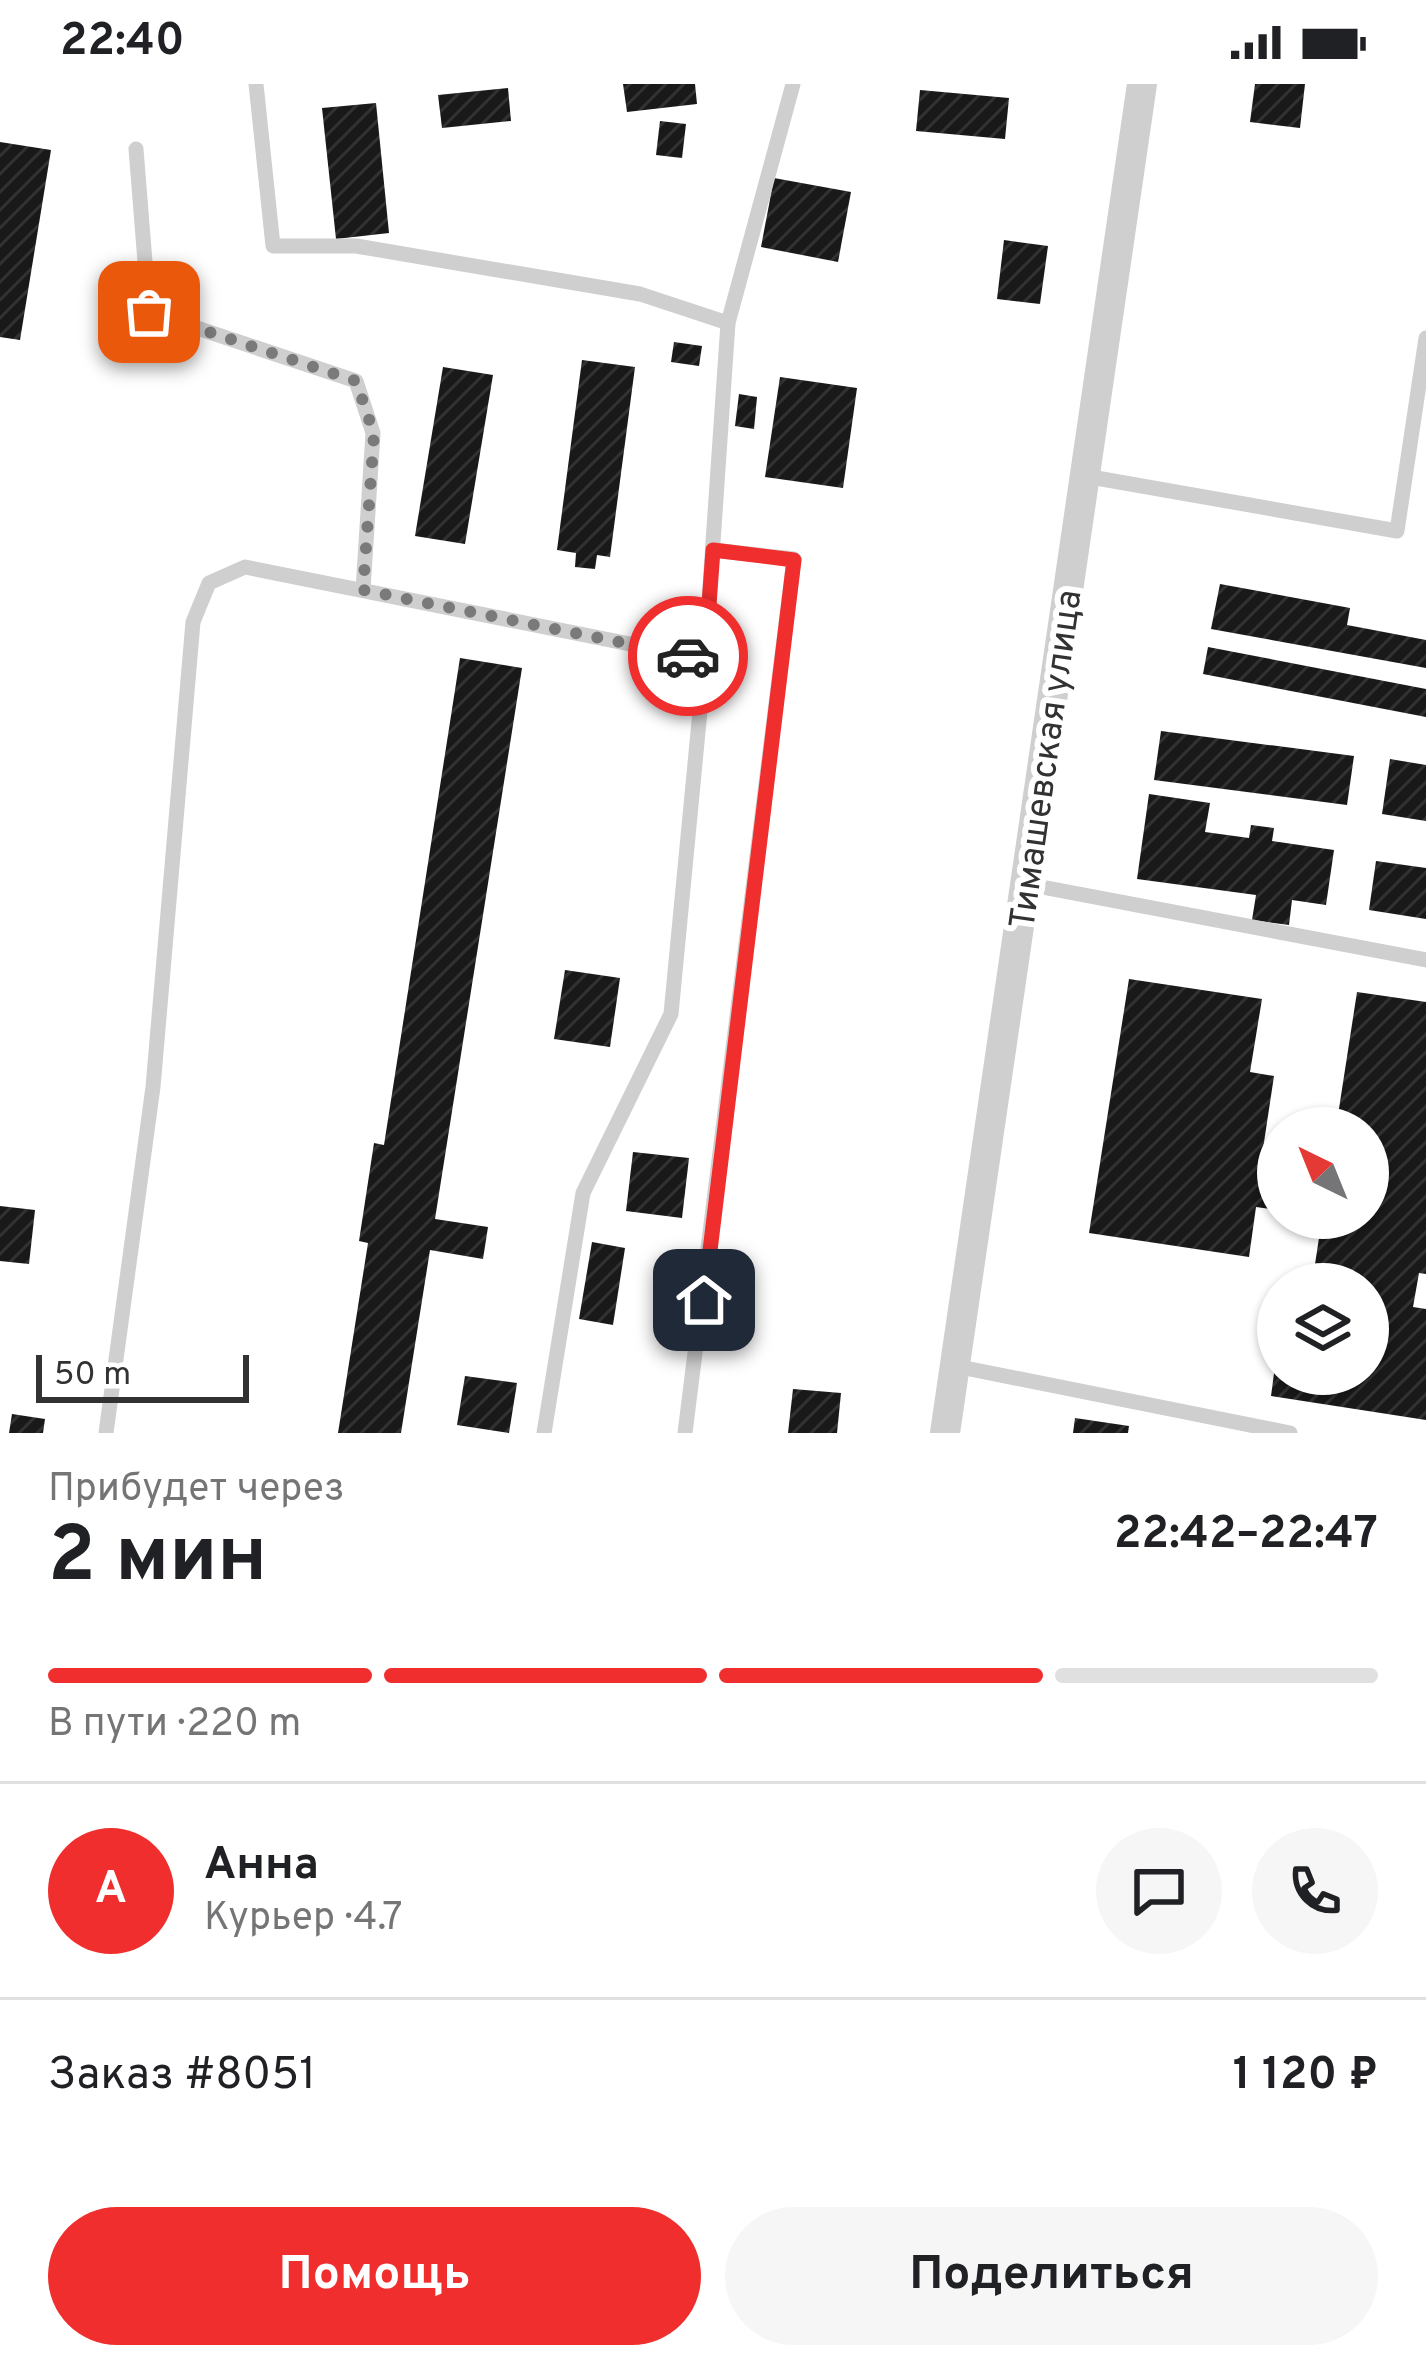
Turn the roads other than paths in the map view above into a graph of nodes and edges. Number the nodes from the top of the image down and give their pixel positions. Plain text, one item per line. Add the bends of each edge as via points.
1 (256, 84) edge
2 (793, 84) edge
3 (1142, 84) edge
4 (136, 149) dead end
5 (728, 322) junction
6 (1426, 338) edge
7 (1085, 476) junction
8 (713, 550) junction
9 (363, 590) junction
10 (705, 659) junction
11 (1025, 884) junction
12 (1426, 960) edge
13 (955, 1366) junction
14 (106, 1433) edge
15 (544, 1433) edge
16 (685, 1433) edge
17 (945, 1433) edge
18 (1290, 1433) edge

1 - 5 lane via 274,246 378,249 640,294
2 - 5 lane
3 - 7 street, Тимашевская улица
4 - 9 lane via 149,312 356,381 374,434
5 - 8 lane
6 - 7 lane via 1397,531
7 - 11 street, Тимашевская улица
8 - 10 lane
8 - 16 lane via 794,560
9 - 10 lane
9 - 14 lane via 245,567 209,583 193,622 153,1087
10 - 15 lane via 671,1014 583,1192
11 - 12 lane
11 - 13 street, Тимашевская улица
13 - 17 street, Тимашевская улица
13 - 18 lane

